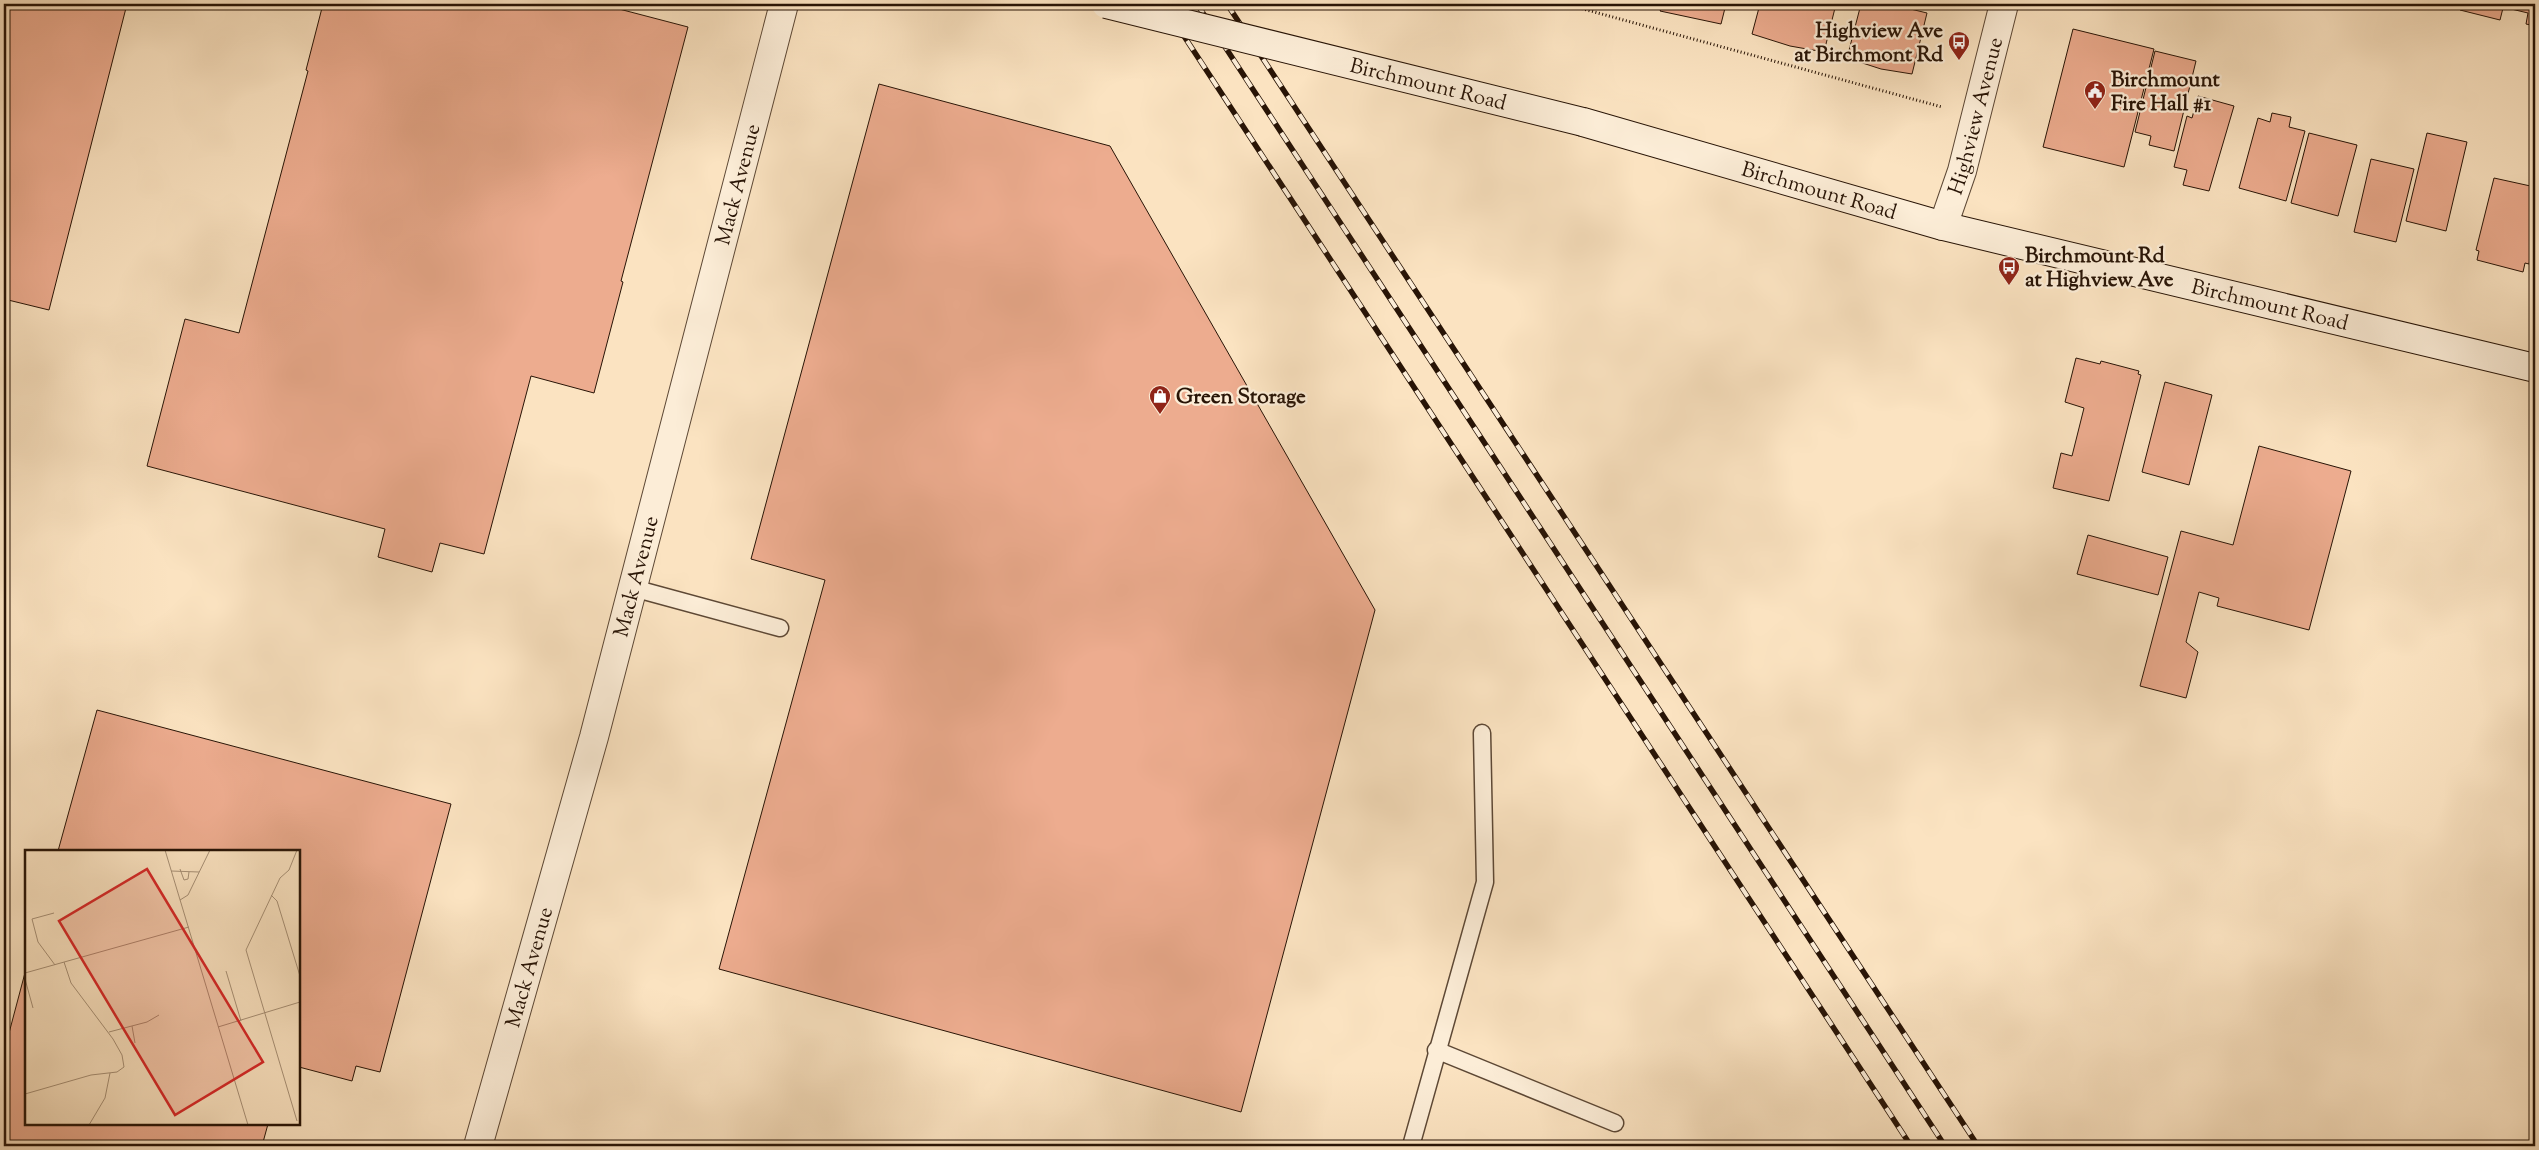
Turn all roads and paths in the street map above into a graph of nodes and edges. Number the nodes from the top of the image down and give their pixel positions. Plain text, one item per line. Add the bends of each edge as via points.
1 (784, 4) edge
2 (1106, 4) edge
3 (1564, 4) edge
4 (2004, 4) edge
5 (1943, 108) dead end
6 (1943, 226) junction
7 (2535, 368) edge
8 (633, 588) junction
9 (780, 628) dead end
10 (1482, 733) dead end
11 (1436, 1050) junction
12 (1615, 1123) dead end
13 (478, 1146) edge
14 (1411, 1146) edge

1 - 8 main road, Mack Avenue
2 - 6 main road, Birchmount Road, bridge via 1583,122
3 - 5 path
4 - 6 main road, Highview Avenue via 1962,171
6 - 7 main road, Birchmount Road
8 - 9 lane
8 - 13 main road, Mack Avenue via 594,738
10 - 11 lane via 1485,882
11 - 12 lane
11 - 14 lane

